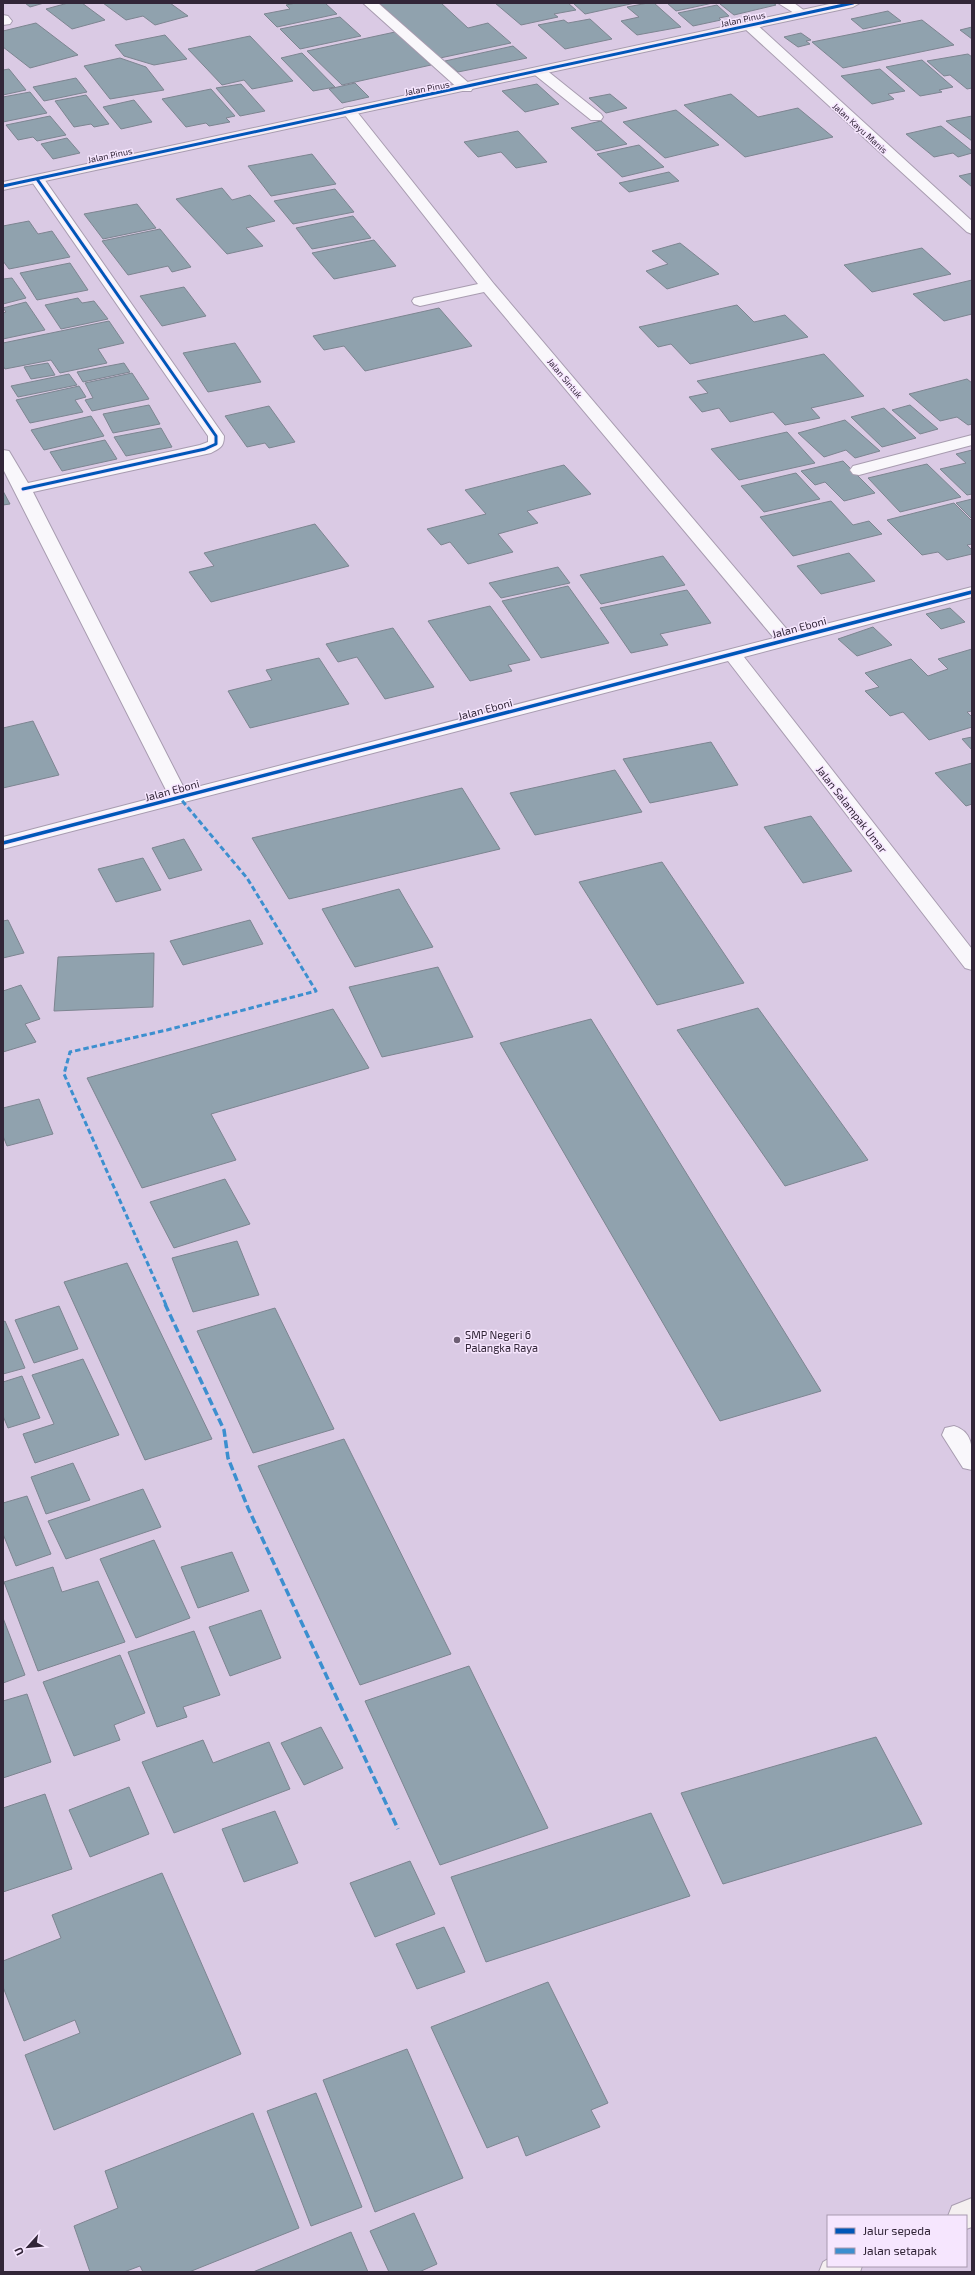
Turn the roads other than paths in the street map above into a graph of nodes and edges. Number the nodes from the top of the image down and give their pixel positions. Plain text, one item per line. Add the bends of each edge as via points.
1 (370, 3) edge
2 (785, 3) edge
3 (853, 3) edge
4 (802, 14) junction
5 (749, 26) junction
6 (540, 72) junction
7 (466, 88) junction
8 (349, 111) junction
9 (596, 117) dead end
10 (37, 178) junction
11 (3, 186) edge
12 (971, 228) edge
13 (488, 287) junction
14 (420, 301) dead end
15 (972, 440) edge
16 (3, 456) edge
17 (860, 470) dead end
18 (23, 489) junction
19 (972, 592) edge
20 (786, 640) junction
21 (732, 654) junction
22 (180, 798) junction
23 (3, 843) edge
24 (972, 963) edge
25 (954, 1435) dead end
26 (972, 1461) edge
27 (846, 2267) edge
28 (834, 2272) edge

1 - 7 street
2 - 4 street
3 - 4 street, Jalan Pinus
4 - 5 street, Jalan Pinus
5 - 6 street, Jalan Pinus
5 - 12 street, Jalan Kayu Manis
6 - 7 street, Jalan Pinus
6 - 9 street
7 - 8 street, Jalan Pinus
8 - 10 street, Jalan Pinus
8 - 13 street, Jalan Sintuk
10 - 11 street, Jalan Pinus
10 - 18 street via 216,436 216,444 205,449
13 - 14 street
13 - 20 street, Jalan Sintuk
15 - 17 street
16 - 18 street
18 - 22 street
19 - 20 street, Jalan Eboni
20 - 21 street, Jalan Eboni
21 - 22 street, Jalan Eboni
21 - 24 street, Jalan Salampak Umar
22 - 23 street, Jalan Eboni
25 - 26 street
27 - 28 street

